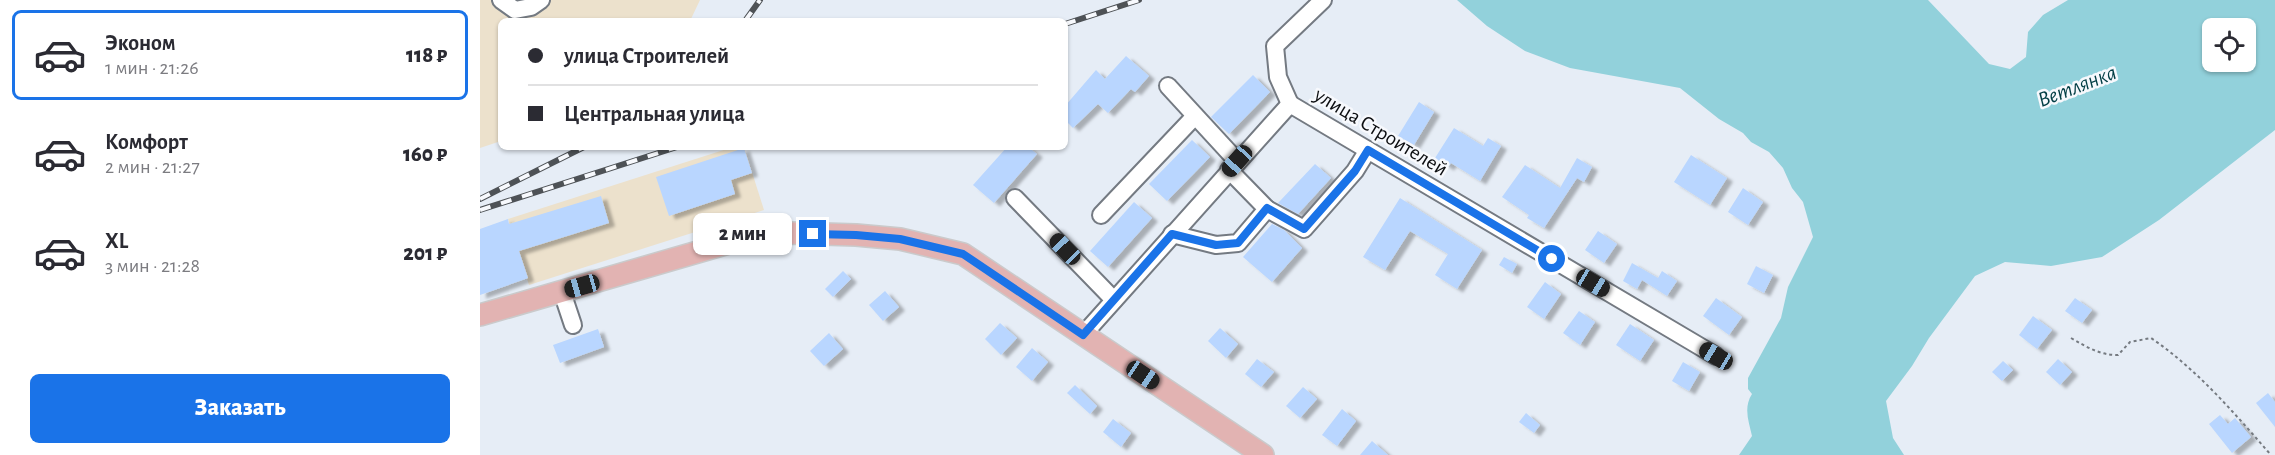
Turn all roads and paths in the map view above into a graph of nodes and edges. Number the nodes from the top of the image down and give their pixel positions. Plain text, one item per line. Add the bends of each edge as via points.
1 (501, 0) edge
2 (541, 0) edge
3 (1323, 0) edge
4 (1168, 86) dead end
5 (1290, 104) junction
6 (1195, 116) junction
7 (1368, 150) junction
8 (1233, 165) junction
9 (1015, 198) dead end
10 (1267, 208) junction
11 (1101, 215) dead end
12 (1172, 234) junction
13 (562, 292) junction
14 (1114, 300) junction
15 (480, 315) edge
16 (573, 325) dead end
17 (1083, 335) junction
18 (2072, 338) dead end
19 (1716, 356) dead end
20 (1263, 455) edge
21 (2271, 455) edge

1 - 2 street via 515,10
3 - 5 street via 1275,46 1278,77
4 - 6 street
5 - 7 street, улица Строителей
5 - 8 street, улица Строителей
6 - 8 street
6 - 11 street
7 - 10 street via 1355,171 1304,229
7 - 19 street, улица Строителей
8 - 10 street
8 - 12 street, улица Строителей
9 - 14 street
10 - 12 street via 1238,243 1216,245
12 - 14 street, улица Строителей
13 - 15 main road
13 - 16 street
13 - 17 main road via 746,238 791,233 856,235 900,239 963,254
14 - 17 street, улица Строителей
17 - 20 main road
18 - 21 path via 2108,355 2118,354 2130,342 2151,338 2176,355 2223,400

